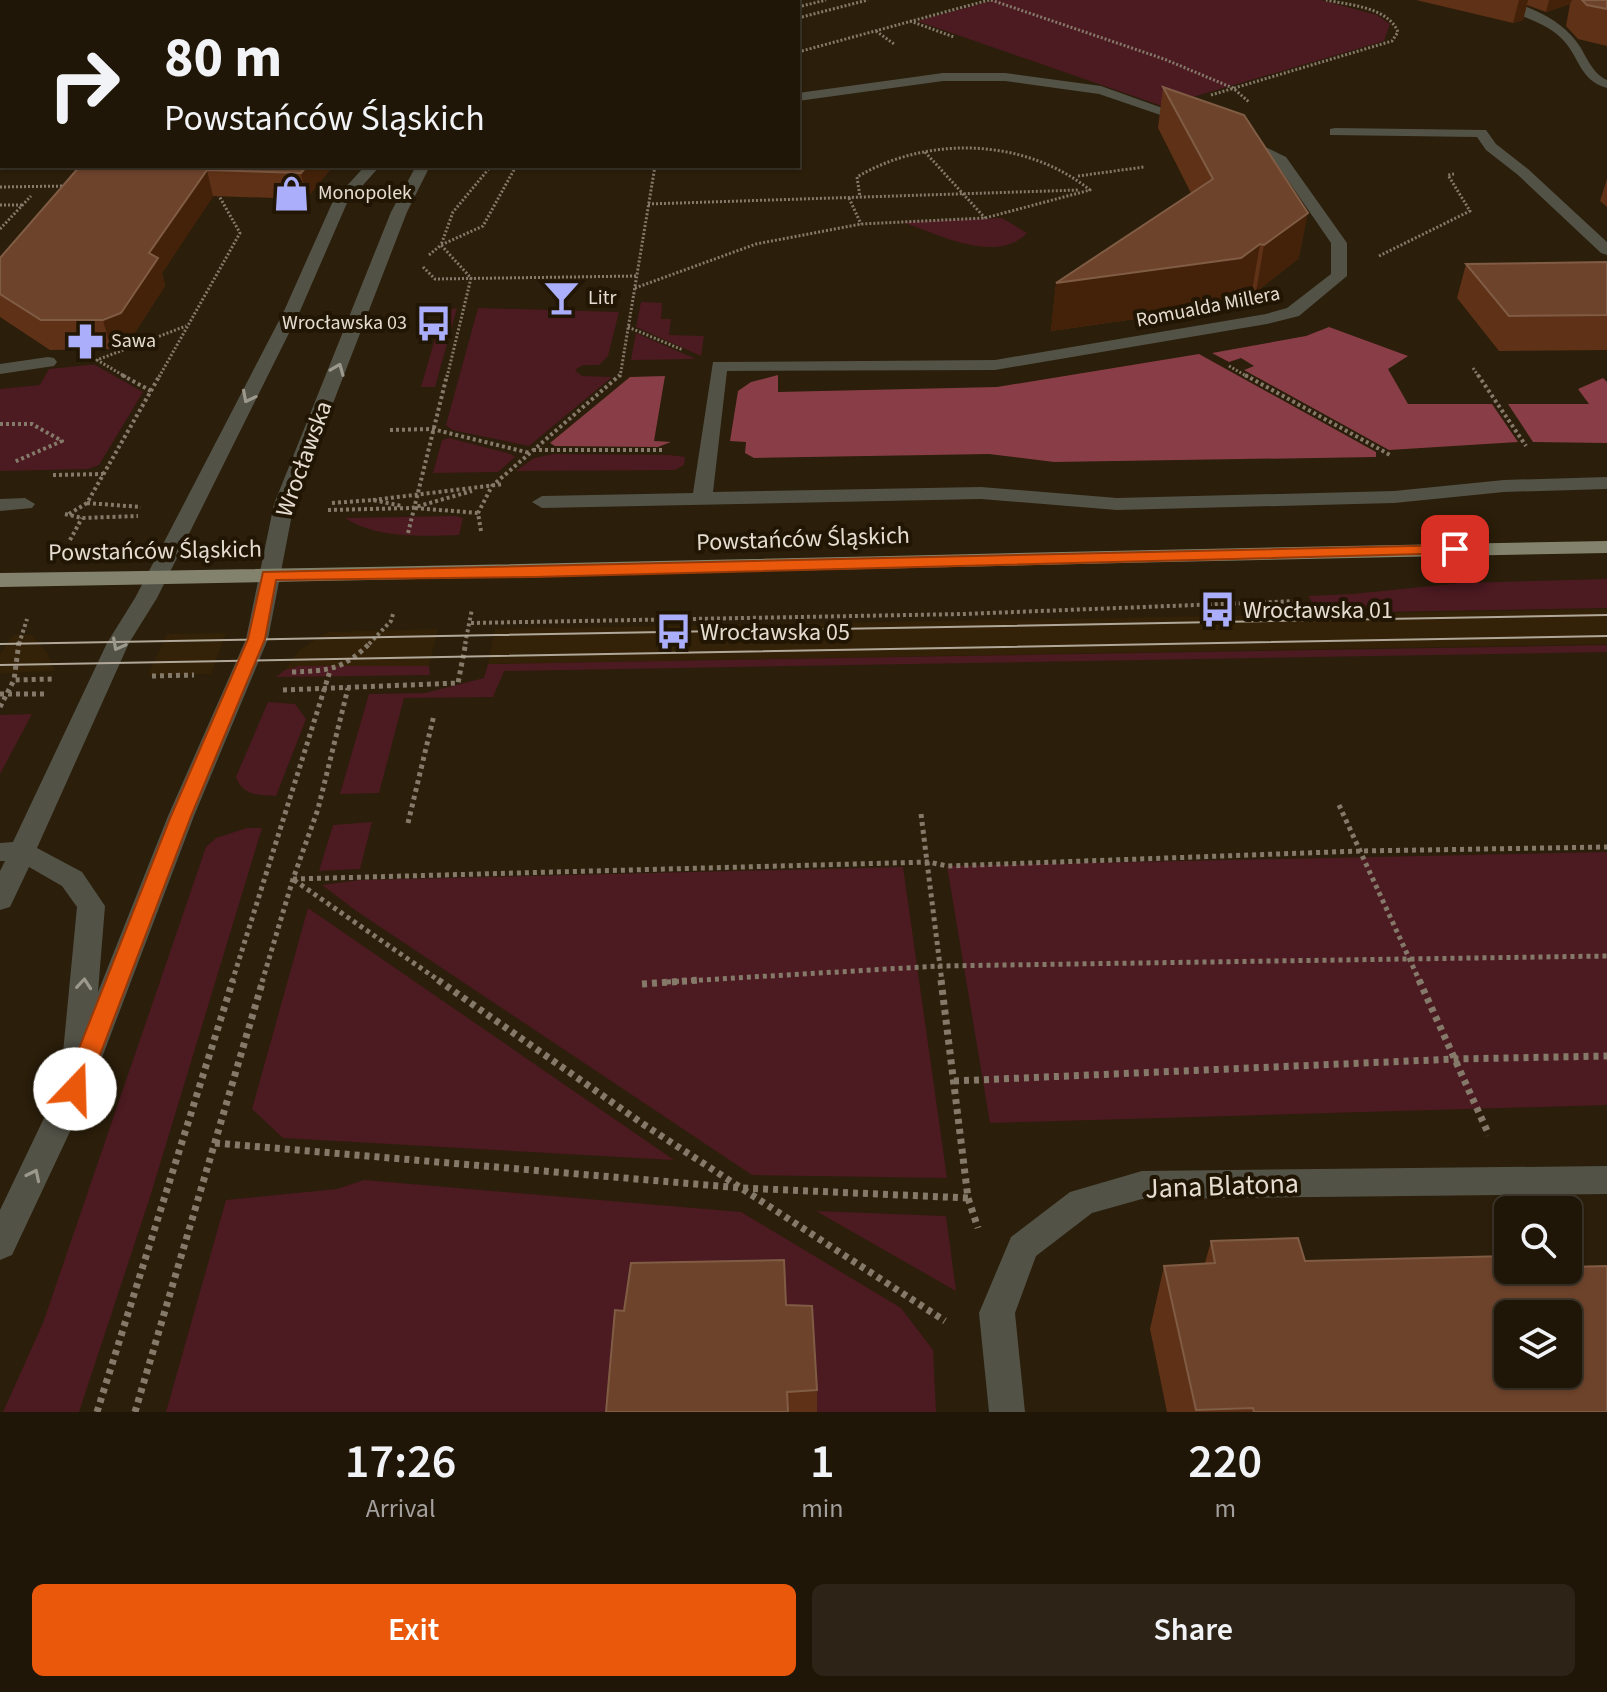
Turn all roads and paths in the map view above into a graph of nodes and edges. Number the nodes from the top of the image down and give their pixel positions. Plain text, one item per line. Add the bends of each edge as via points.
1 (826, 0) edge
2 (868, 0) edge
3 (990, 0) edge
4 (1326, 0) edge
5 (1498, 0) edge
6 (800, 6) edge
7 (800, 17) edge
8 (800, 51) edge
9 (1607, 84) edge
10 (1233, 88) junction
11 (800, 97) edge
12 (1254, 106) dead end
13 (1160, 110) junction
14 (1200, 124) edge
15 (1335, 132) dead end
16 (1226, 134) edge
17 (924, 151) junction
18 (1144, 167) dead end
19 (371, 168) edge
20 (422, 168) edge
21 (489, 168) edge
22 (515, 168) edge
23 (655, 168) edge
24 (1523, 172) junction
25 (1077, 176) junction
26 (75, 186) edge
27 (0, 187) edge
28 (1090, 190) junction
29 (218, 194) edge
30 (963, 194) junction
31 (31, 196) dead end
32 (860, 197) junction
33 (849, 198) junction
34 (648, 204) junction
35 (0, 205) edge
36 (22, 205) junction
37 (985, 218) junction
38 (861, 224) junction
39 (0, 229) edge
40 (441, 245) junction
41 (1607, 250) edge
42 (637, 276) junction
43 (1339, 276) junction
44 (471, 278) junction
45 (635, 288) junction
46 (186, 326) junction
47 (628, 327) junction
48 (1183, 334) junction
49 (48, 362) edge
50 (719, 366) junction
51 (1473, 368) dead end
52 (0, 369) edge
53 (151, 391) junction
54 (0, 424) edge
55 (432, 429) junction
56 (390, 430) dead end
57 (1529, 450) dead end
58 (530, 453) junction
59 (1399, 460) dead end
60 (3, 466) dead end
61 (1607, 483) edge
62 (492, 486) junction
63 (415, 496) junction
64 (702, 499) junction
65 (373, 500) junction
66 (542, 502) dead end
67 (331, 503) dead end
68 (25, 504) joint
69 (0, 505) edge
70 (141, 507) dead end
71 (412, 508) junction
72 (338, 510) dead end
73 (478, 513) junction
74 (127, 516) dead end
75 (82, 518) junction
76 (407, 535) dead end
77 (482, 536) dead end
78 (70, 539) dead end
79 (1607, 547) edge
80 (269, 575) junction
81 (156, 578) junction
82 (0, 580) edge
83 (1299, 601) dead end
84 (472, 608) dead end
85 (394, 612) dead end
86 (471, 623) junction
87 (330, 671) junction
88 (242, 673) junction
89 (102, 677) junction
90 (323, 688) junction
91 (348, 688) junction
92 (279, 690) dead end
93 (4, 694) edge
94 (45, 694) dead end
95 (0, 707) edge
96 (434, 715) dead end
97 (1339, 805) dead end
98 (921, 814) dead end
99 (408, 823) dead end
100 (1607, 847) edge
101 (11, 851) edge
102 (1360, 851) junction
103 (929, 862) junction
104 (293, 879) junction
105 (0, 900) edge
106 (1607, 956) edge
107 (1410, 961) junction
108 (939, 966) junction
109 (642, 984) dead end
110 (1607, 1056) edge
111 (1455, 1059) junction
112 (954, 1081) junction
113 (75, 1089) junction
114 (215, 1143) junction
115 (1607, 1180) edge
116 (1510, 1181) junction
117 (742, 1188) junction
118 (968, 1198) junction
119 (0, 1245) edge
120 (1002, 1302) junction
121 (1001, 1358) junction
122 (97, 1412) edge
123 (135, 1412) edge
124 (1007, 1412) edge

1 - 6 path
2 - 7 path
3 - 8 path
3 - 10 path
4 - 10 path via 1390,17 1398,32 1392,41
5 - 9 street via 1550,25 1572,43 1595,82
10 - 12 path
10 - 13 path
11 - 13 street via 943,77 1005,77 1101,90
13 - 14 street
15 - 24 street via 1481,133
16 - 43 street via 1281,160 1339,243
17 - 25 path via 1015,154
17 - 30 path
17 - 32 path via 871,166 857,177
18 - 25 path
19 -> 81 street via 340,201 292,311
80 -> 20 street, Wrocławska via 284,504 399,212
21 - 40 path via 460,200
22 - 40 path via 483,226
23 - 34 path
24 - 41 street
24 - 43 path via 1448,175 1470,211
25 - 28 path
26 - 27 path
28 - 30 path
28 - 37 path
29 - 46 path via 240,233
30 - 32 path
30 - 37 path
31 - 36 path
32 - 33 path
33 - 34 path
33 - 38 path
34 - 42 path
35 - 36 path
36 - 39 path
37 - 38 path
38 - 45 path via 756,244
40 - 44 path
40 - 44 path via 419,264 435,279
42 - 44 path
42 - 45 path
43 - 48 street, Romualda Millera via 1286,315
44 - 55 path
45 - 47 path
46 - 53 path
46 - 53 path via 97,360
47 - 50 path
47 - 58 path via 620,377
48 - 50 street, Romualda Millera via 979,366
48 - 59 path via 1206,353
49 - 52 street
50 - 64 street
51 - 57 path
53 - 70 path via 87,503
54 - 60 path via 32,424 62,441
55 - 56 path
55 - 58 path
55 - 63 path
58 - 62 path
61 - 64 street via 1394,497 1117,504 981,493
62 - 63 path
62 - 71 path
62 - 73 path
63 - 65 path
63 - 71 path
64 - 66 street
65 - 67 path
65 - 71 path
68 - 69 street
68 - 75 path
71 - 72 path
71 - 73 path
71 - 76 path
73 - 77 path
74 - 75 path
75 - 78 path
79 - 80 main road, Powstańców Śląskich
80 - 81 main road, Powstańców Śląskich
80 - 88 street, Wrocławska via 257,639
81 - 82 main road, Powstańców Śląskich
81 -> 89 street
83 - 86 path via 963,614
84 - 86 path
85 - 87 path via 354,659
86 - 91 path via 458,683
87 - 88 path
87 - 90 path
88 - 89 path
88 - 113 street, Wrocławska
89 - 93 path via 14,676
89 - 101 street
90 - 91 path
90 - 92 path
90 - 122 path
91 - 104 path via 318,809
93 - 94 path
93 - 95 path
96 - 99 path
97 - 102 path
98 - 103 path
100 - 102 path
101 - 105 street
113 -> 101 street via 91,906 72,879
102 - 103 path via 947,866
102 - 107 path
103 - 104 path
103 - 108 path
104 - 114 path
104 - 117 path
106 - 107 path
107 - 108 path
107 - 111 path
108 - 109 path
108 - 112 path
110 - 111 path
111 - 112 path
111 - 116 path
112 - 118 path
119 -> 113 street, Wrocławska
114 - 117 path
114 - 123 path
115 - 116 street, Jana Blatona
116 - 120 street, Jana Blatona via 1142,1185 1082,1202 1023,1247
117 - 118 path
117 - 121 path
118 - 120 path
120 - 121 street, Jana Blatona via 997,1313
121 - 124 street, Jana Blatona

